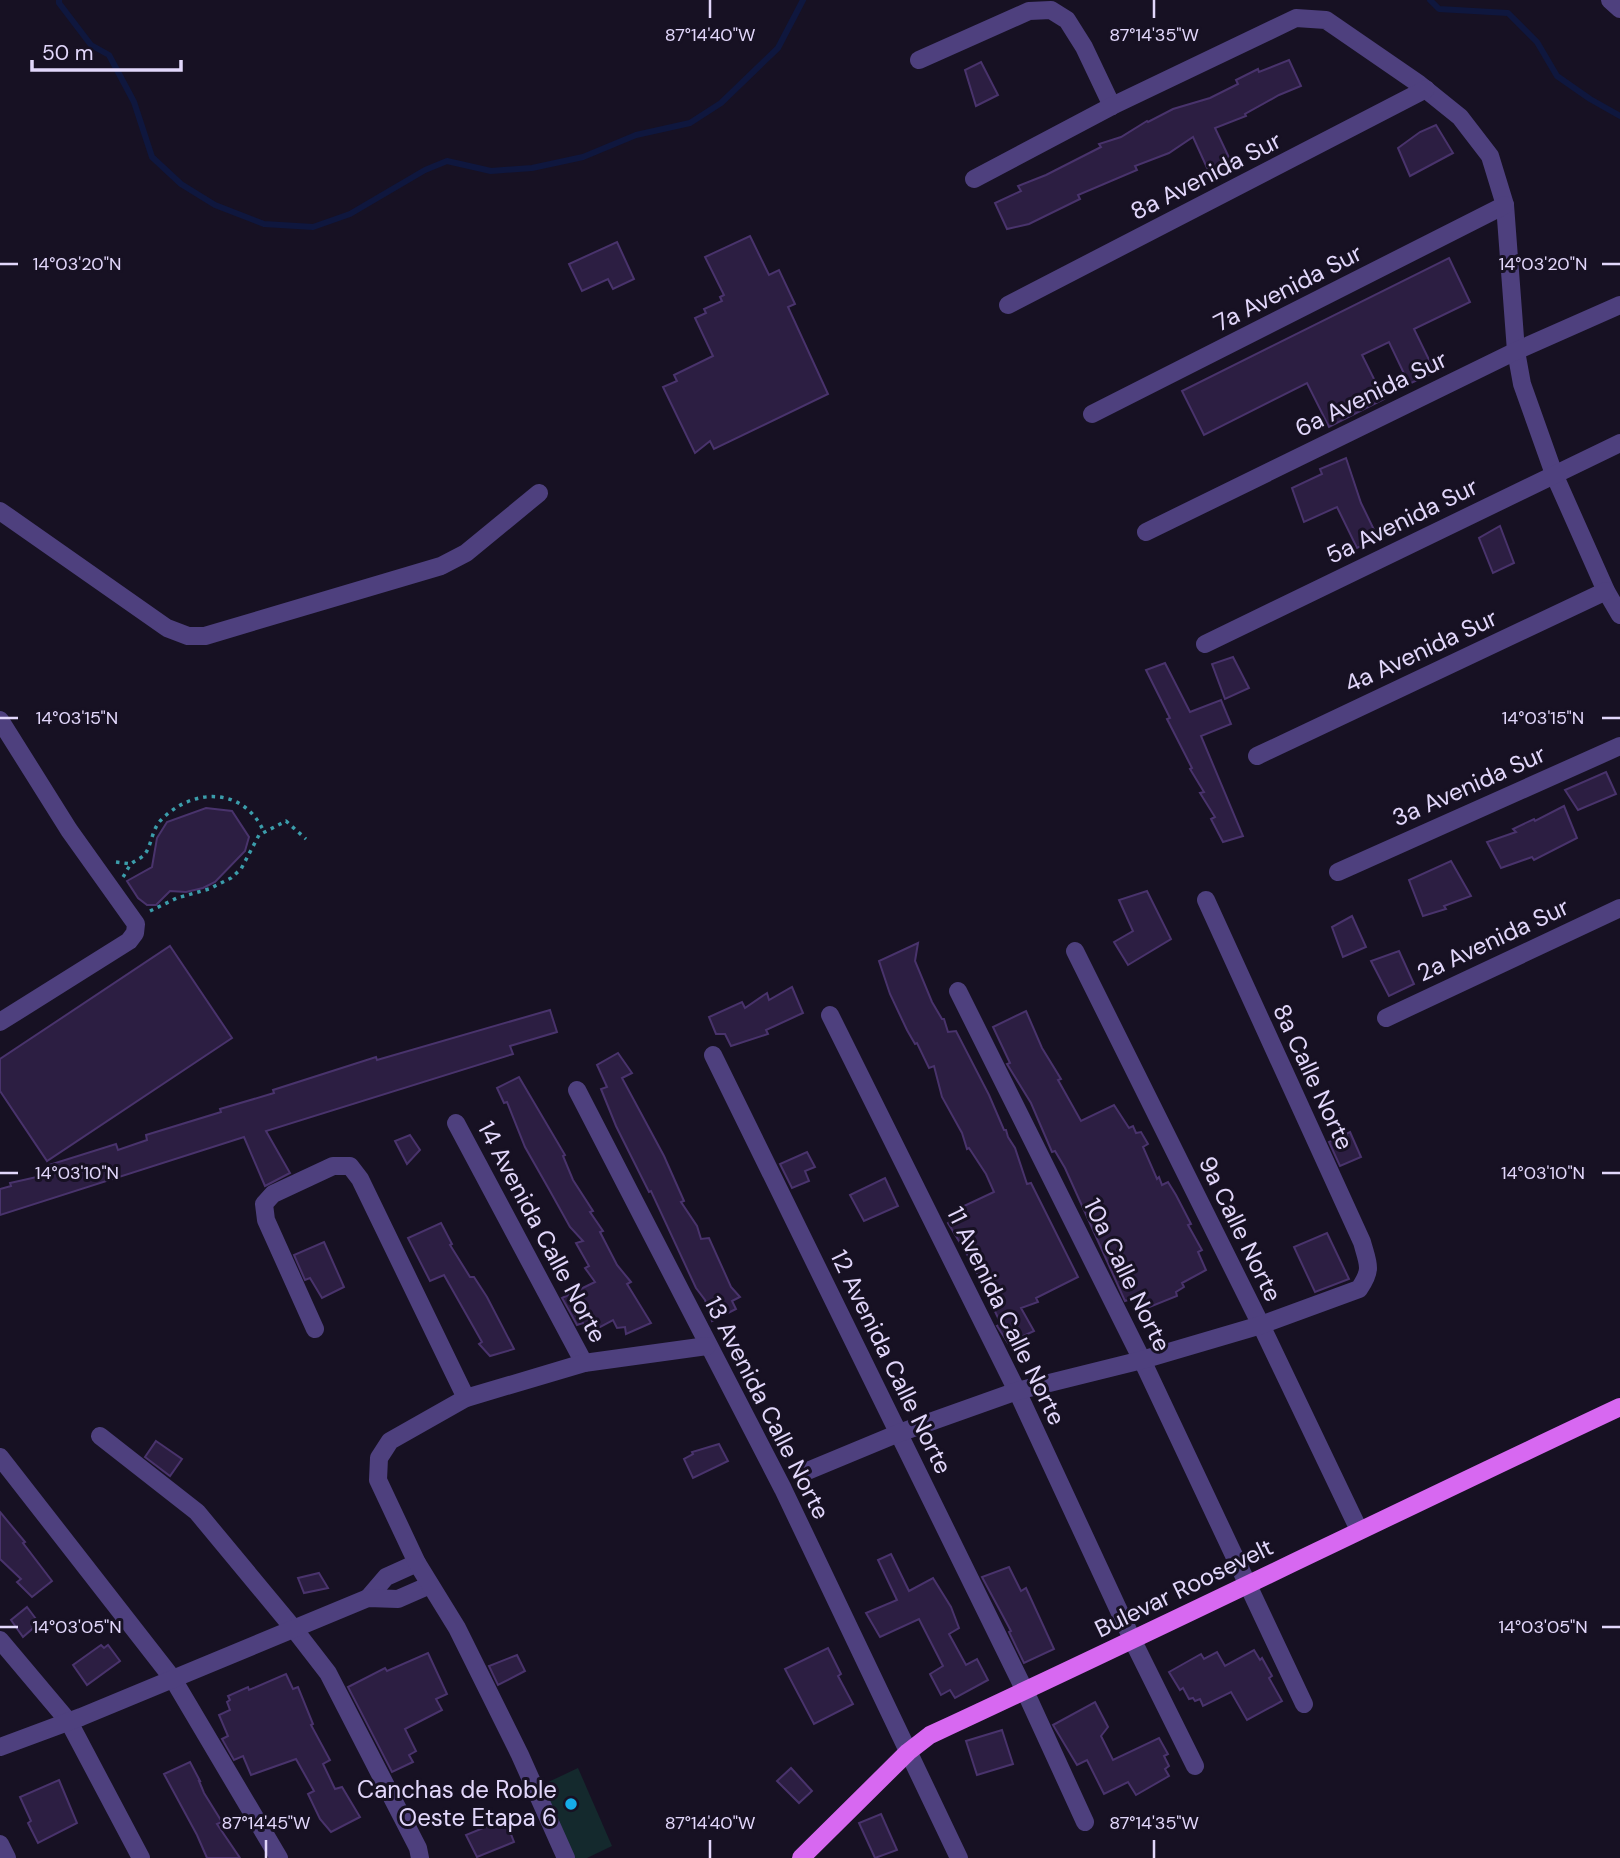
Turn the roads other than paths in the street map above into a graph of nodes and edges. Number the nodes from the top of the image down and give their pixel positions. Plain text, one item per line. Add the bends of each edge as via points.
1 (1610, 0) edge
2 (1620, 9) edge
3 (919, 60) dead end
4 (1426, 89) junction
5 (1112, 106) junction
6 (974, 179) dead end
7 (1505, 205) junction
8 (1620, 305) edge
9 (1008, 306) dead end
10 (1516, 351) junction
11 (1092, 414) dead end
12 (1620, 443) edge
13 (1555, 474) junction
14 (539, 493) dead end
15 (0, 511) edge
16 (1146, 532) dead end
17 (1606, 590) junction
18 (1620, 615) edge
19 (1205, 644) dead end
20 (0, 720) edge
21 (1620, 746) edge
22 (1257, 757) dead end
23 (1338, 872) dead end
24 (1206, 900) dead end
25 (1620, 908) edge
26 (1075, 951) dead end
27 (958, 991) dead end
28 (830, 1015) dead end
29 (1386, 1018) dead end
30 (0, 1022) edge
31 (713, 1055) dead end
32 (576, 1090) dead end
33 (456, 1123) dead end
34 (1261, 1325) junction
35 (316, 1329) dead end
36 (708, 1346) junction
37 (1142, 1360) junction
38 (583, 1363) junction
39 (1017, 1391) junction
40 (466, 1398) junction
41 (1620, 1407) edge
42 (899, 1433) junction
43 (100, 1436) dead end
44 (0, 1457) edge
45 (805, 1472) dead end
46 (1359, 1530) junction
47 (417, 1563) junction
48 (1248, 1583) junction
49 (430, 1585) junction
50 (368, 1598) junction
51 (294, 1629) junction
52 (0, 1640) edge
53 (1133, 1641) junction
54 (173, 1679) junction
55 (1025, 1691) junction
56 (1304, 1704) dead end
57 (69, 1722) junction
58 (0, 1747) edge
59 (908, 1752) junction
60 (1195, 1766) dead end
61 (1085, 1822) dead end
62 (0, 1844) edge
63 (7, 1858) edge
64 (141, 1858) edge
65 (279, 1858) edge
66 (420, 1858) edge
67 (566, 1858) edge
68 (801, 1858) edge
69 (959, 1858) edge

1 - 2 street
3 - 5 street via 1029,11 1051,10 1067,20
4 - 5 street via 1326,20 1296,18
4 - 7 street via 1460,117 1490,156
4 - 9 street, 8a Avenida Sur
5 - 6 street
7 - 10 street
7 - 11 street, 7a Avenida Sur
8 - 10 street, 6a Avenida Sur
10 - 13 street via 1522,384
10 - 16 street, 6a Avenida Sur
12 - 13 street, 5a Avenida Sur
13 - 17 street
13 - 19 street, 5a Avenida Sur
14 - 15 street via 466,552 441,566 205,636 188,636 167,628
17 - 18 street
17 - 22 street, 4a Avenida Sur
20 - 30 street via 69,830 136,924 129,941
21 - 23 street, 3a Avenida Sur
24 - 34 street, 8a Calle Norte via 1369,1266 1359,1289
25 - 29 street, 2a Avenida Sur
26 - 34 street, 9a Calle Norte
27 - 37 street, 10a Calle Norte
28 - 39 street, 11 Avenida Calle Norte
31 - 42 street, 12 Avenida Calle Norte
32 - 36 street, 13 Avenida Calle Norte
33 - 38 street, 14 Avenida Calle Norte
34 - 37 street
34 - 46 street, 9a Calle Norte
35 - 40 street via 266,1220 264,1205 273,1194 333,1166 350,1166
36 - 38 street
36 - 59 street, 13 Avenida Calle Norte via 783,1489
37 - 39 street
37 - 48 street, 10a Calle Norte
38 - 40 street
39 - 42 street
39 - 53 street, 11 Avenida Calle Norte
40 - 47 street via 390,1441 379,1458 378,1480
41 - 46 main road, Bulevar Roosevelt
42 - 45 street
42 - 55 street, 12 Avenida Calle Norte
43 - 51 street via 197,1512
44 - 54 street
46 - 48 main road, Bulevar Roosevelt
47 - 49 street
47 - 50 street via 386,1577
48 - 53 main road, Bulevar Roosevelt
48 - 56 street, 10a Calle Norte
49 - 50 street via 398,1598
49 - 67 street via 474,1662
50 - 51 street
51 - 54 street
51 - 66 street via 328,1674
52 - 57 street
53 - 55 main road, Bulevar Roosevelt
53 - 60 street, 11 Avenida Calle Norte
54 - 57 street
54 - 65 street
55 - 59 main road, Bulevar Roosevelt via 930,1735
55 - 61 street, 12 Avenida Calle Norte
57 - 58 street
57 - 64 street
59 - 68 main road, Bulevar Roosevelt
59 - 69 street, 13 Avenida Calle Norte
62 - 63 street

